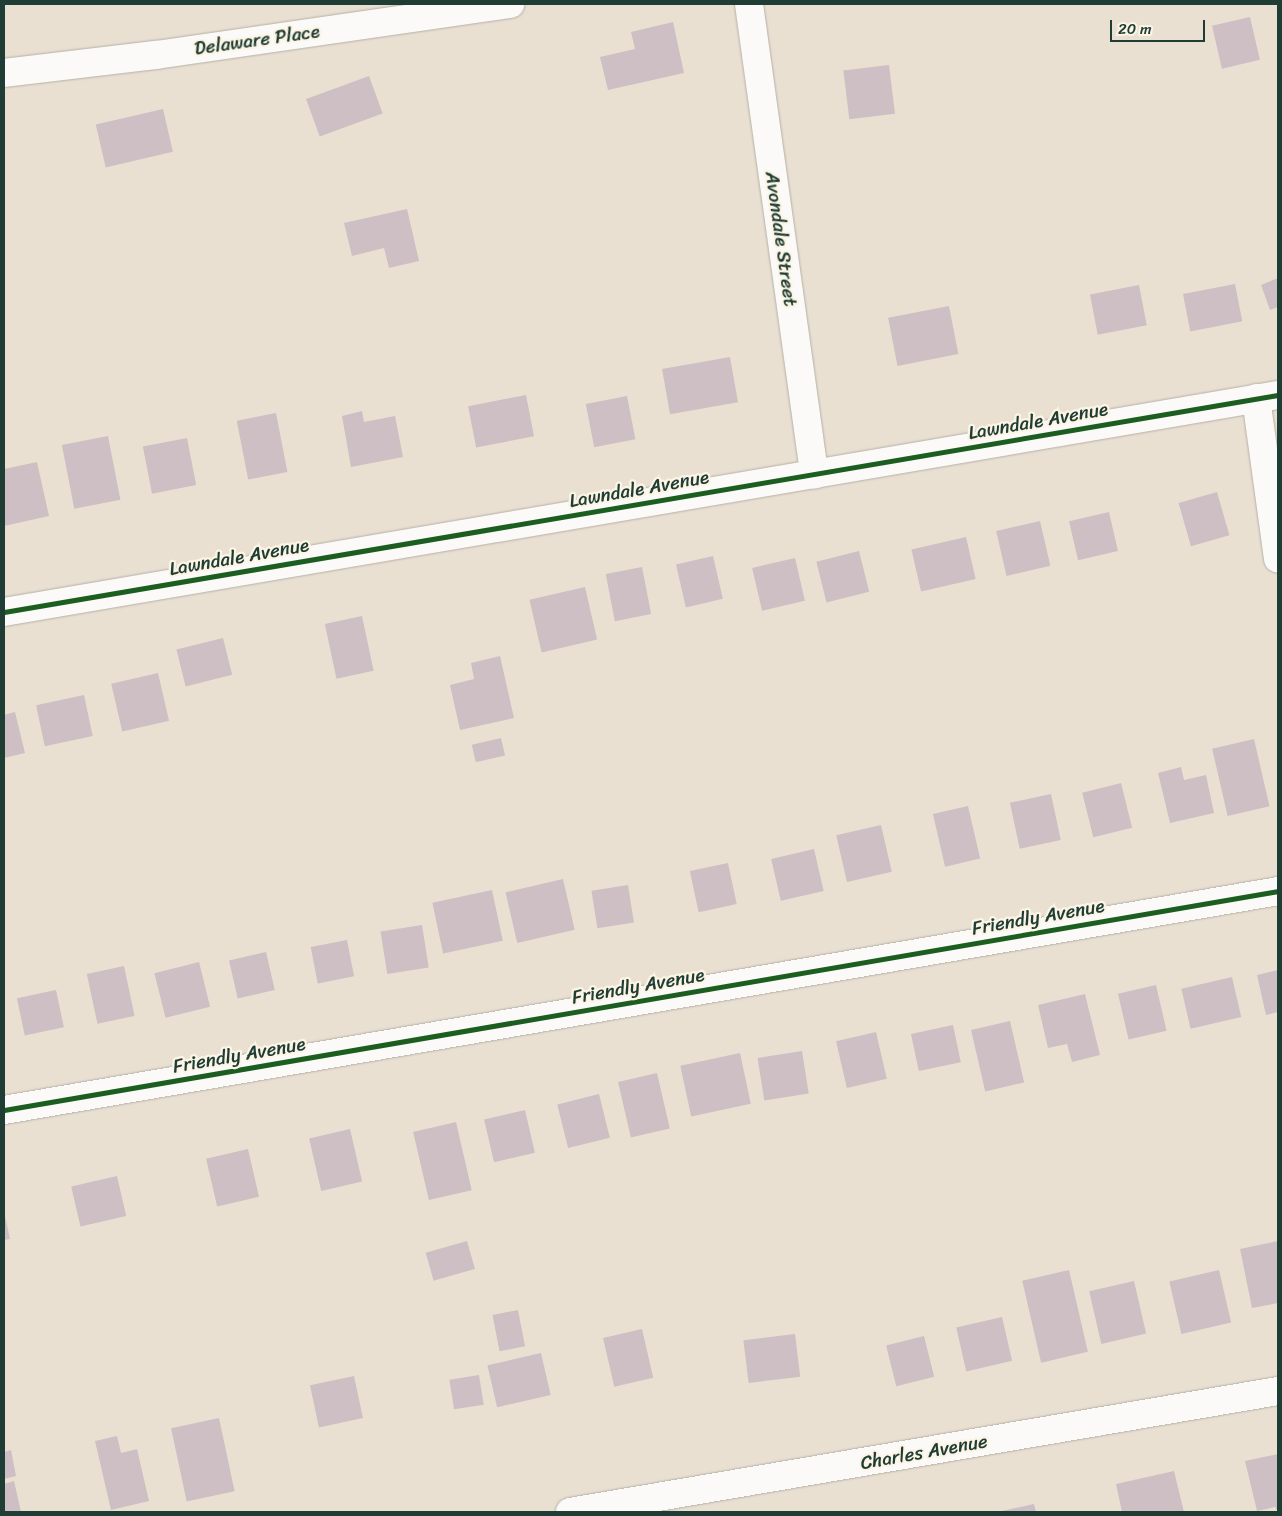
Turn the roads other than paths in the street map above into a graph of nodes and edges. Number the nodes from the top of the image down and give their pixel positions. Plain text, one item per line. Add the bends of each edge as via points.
1 (510, 4) edge
2 (749, 4) edge
3 (4, 73) edge
4 (1267, 397) edge
5 (814, 474) junction
6 (1278, 559) edge
7 (4, 612) edge
8 (1278, 891) edge
9 (4, 1110) edge
10 (1278, 1391) edge
11 (570, 1512) edge

1 - 3 street, Delaware Place via 156,55
2 - 5 street, Avondale Street
4 - 5 street, Lawndale Avenue
4 - 6 street
5 - 7 street, Lawndale Avenue
8 - 9 street, Friendly Avenue
10 - 11 street, Charles Avenue

